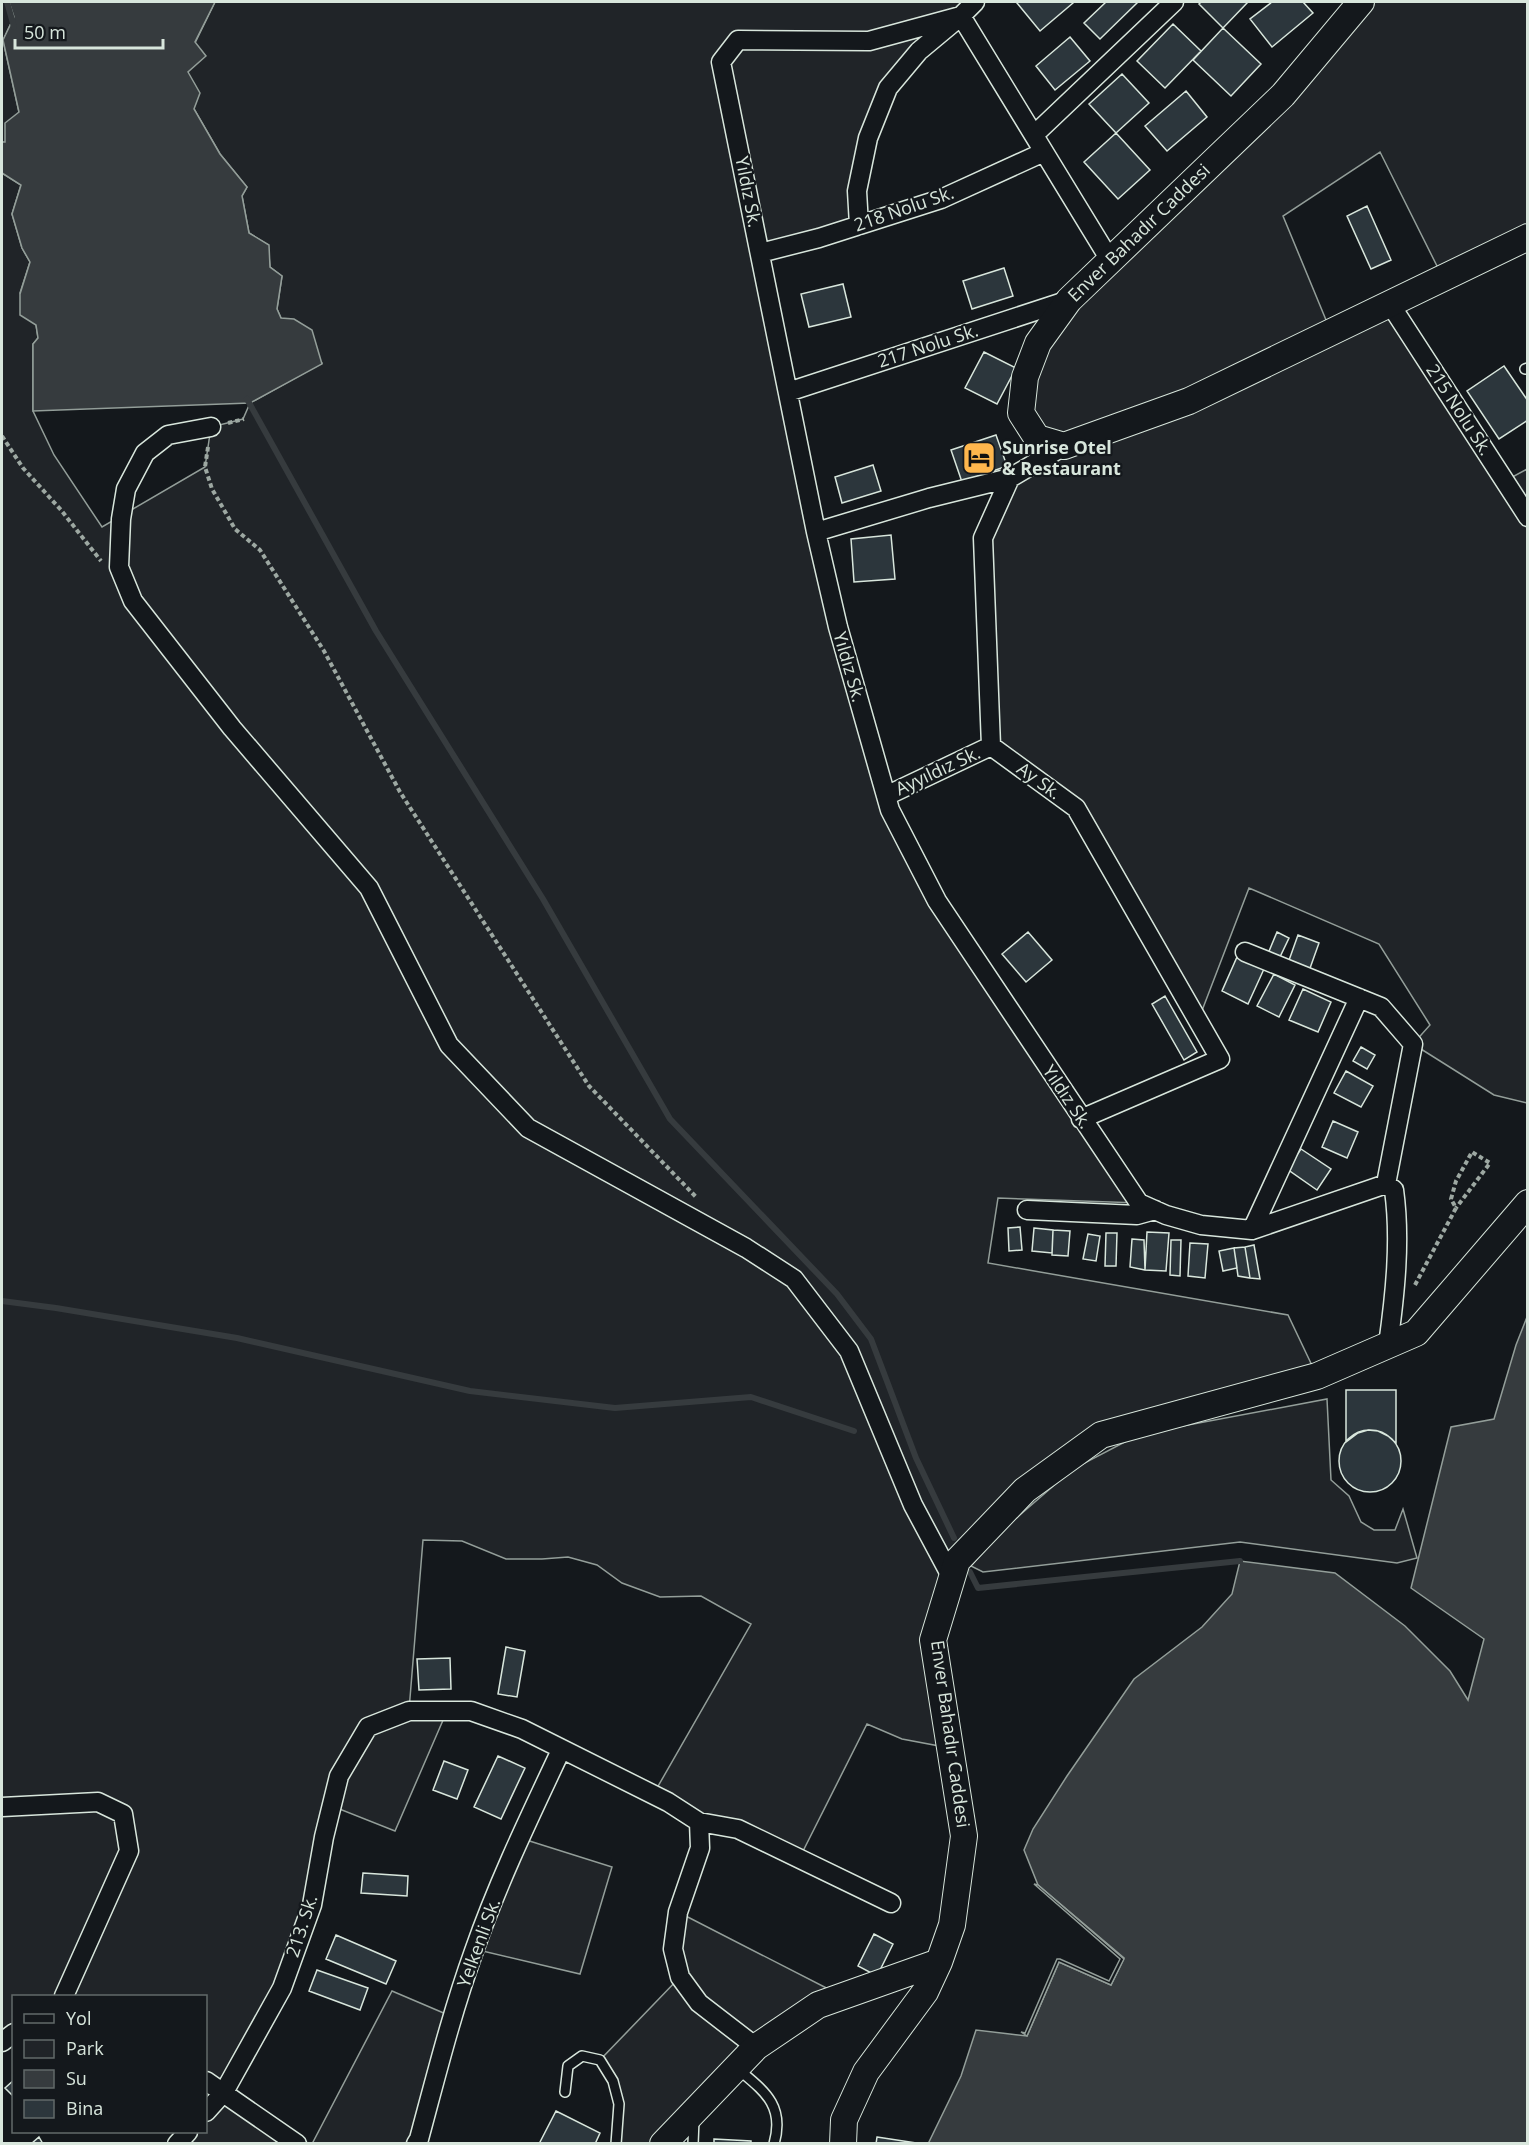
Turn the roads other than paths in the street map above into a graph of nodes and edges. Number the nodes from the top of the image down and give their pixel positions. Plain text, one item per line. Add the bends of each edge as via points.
1 (975, 2) edge
2 (1174, 2) edge
3 (1361, 2) edge
4 (962, 16) junction
5 (1034, 135) junction
6 (1044, 152) junction
7 (859, 225) junction
8 (1527, 237) edge
9 (760, 253) junction
10 (1110, 260) junction
11 (1069, 300) junction
12 (1390, 304) junction
13 (788, 392) junction
14 (211, 427) road end
15 (1064, 446) junction
16 (1010, 478) junction
17 (1527, 517) edge
18 (816, 532) junction
19 (991, 746) junction
20 (886, 796) junction
21 (1245, 952) dead end
22 (1359, 998) junction
23 (1081, 1119) junction
24 (1386, 1184) junction
25 (1527, 1203) edge
26 (1027, 1210) dead end
27 (1155, 1210) junction
28 (1252, 1230) junction
29 (1388, 1345) junction
30 (954, 1572) junction
31 (561, 1750) junction
32 (2, 1807) edge
33 (699, 1822) junction
34 (891, 1903) dead end
35 (939, 1962) junction
36 (64, 1995) edge
37 (756, 2047) junction
38 (736, 2068) junction
39 (207, 2082) edge
40 (224, 2092) junction
41 (565, 2092) dead end
42 (207, 2111) edge
43 (694, 2111) junction
44 (297, 2144) edge
45 (416, 2144) edge
46 (616, 2144) edge
47 (663, 2144) edge
48 (693, 2144) edge
49 (774, 2144) edge
50 (843, 2144) edge

1 - 4 street
2 - 5 street
3 - 10 main road, Enver Bahadır Caddesi via 1283,95
4 - 5 street
4 - 7 street via 919,51 888,88 868,138 857,191
4 - 9 street, Yıldız Sk. via 869,41 738,40 721,62
5 - 6 street
6 - 7 street, 218 Nolu Sk. via 941,199
6 - 10 street
7 - 9 street, 218 Nolu Sk.
8 - 12 main road
9 - 13 street, Yıldız Sk.
10 - 11 main road, Enver Bahadır Caddesi
11 - 13 street, 217 Nolu Sk.
11 - 15 main road, Enver Bahadır Caddesi via 1038,343 1025,376 1021,413 1037,438
12 - 15 main road via 1189,401
12 - 17 street, 215 Nolu Sk.
13 - 18 street, Yıldız Sk.
14 - 30 street via 168,435 145,453 126,489 119,567 133,601 232,728 369,888 449,1045 528,1128 746,1248 794,1279 849,1351 913,1505
15 - 16 street
16 - 18 street
16 - 19 street via 983,538
18 - 20 street, Yıldız Sk. via 838,627
19 - 20 street, Ayyıldız Sk.
19 - 23 street, Ay Sk. via 1076,808 1220,1059
20 - 23 street, Yıldız Sk. via 937,901
21 - 22 street
22 - 24 street via 1381,1007 1413,1044
22 - 28 street
23 - 27 street, Yıldız Sk. via 1139,1203
24 - 28 street, Yıldız Sk.
24 - 29 street via 1394,1190 1398,1214
25 - 29 main road, Enver Bahadır Caddesi via 1416,1334
26 - 27 street via 1137,1215
27 - 28 street, Yıldız Sk. via 1201,1224
29 - 30 main road, Enver Bahadır Caddesi via 1317,1376 1101,1435 1025,1490
30 - 35 main road, Enver Bahadır Caddesi via 933,1640 964,1836 952,1924
31 - 33 street via 668,1802
31 - 40 street, 213. Sk. via 522,1729 471,1711 409,1711 368,1727 339,1776 312,1905 282,1988
31 - 45 street, Yelkenli Sk. via 474,1949
32 - 36 street via 98,1802 123,1814 129,1851
33 - 34 street via 738,1829
33 - 37 street via 700,1848 678,1912 673,1949 680,1977 699,2003
35 - 37 main road via 818,2005
35 - 50 main road, Enver Bahadır Caddesi via 925,1992 866,2072 844,2120
37 - 38 main road
38 - 43 main road
38 - 49 lane via 767,2093 776,2111
39 - 40 street
40 - 42 street, 213. Sk.
40 - 44 street
41 - 46 lane via 568,2066 582,2056 600,2060 613,2081 618,2104
43 - 47 main road
43 - 48 lane

